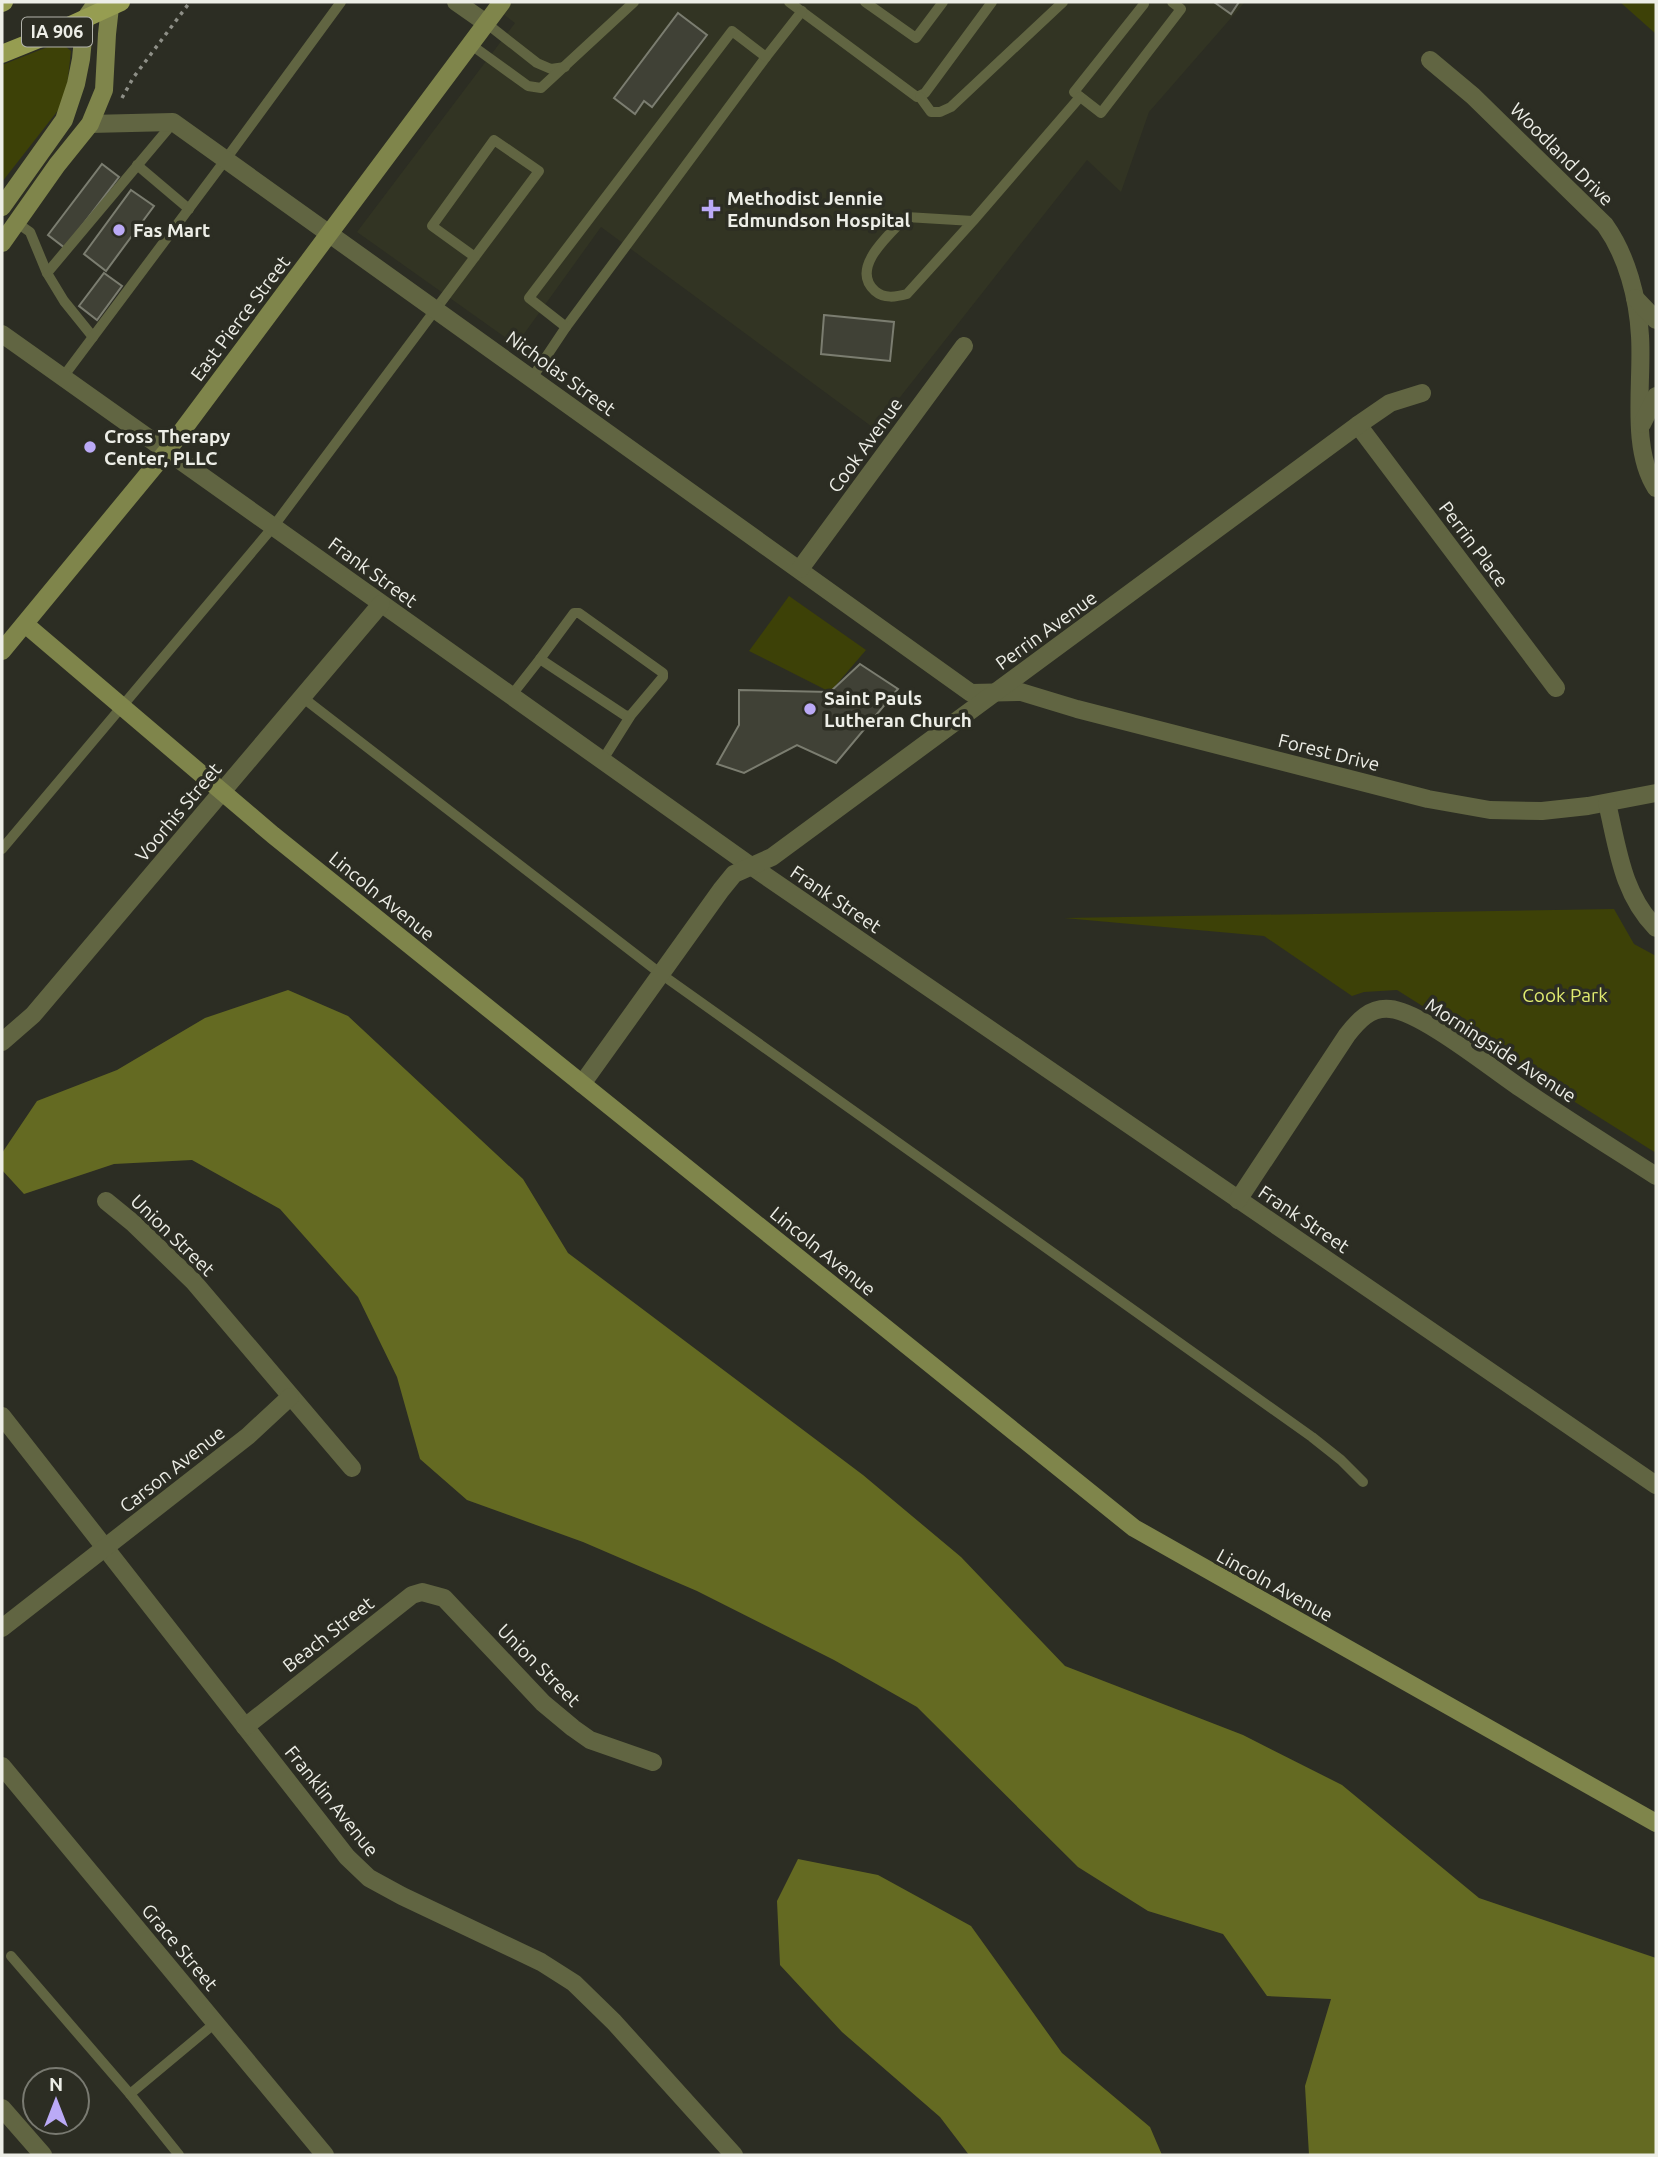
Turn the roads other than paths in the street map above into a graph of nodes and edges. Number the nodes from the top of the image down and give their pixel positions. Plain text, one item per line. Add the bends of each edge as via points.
1 (341, 2) edge
2 (456, 2) edge
3 (502, 2) edge
4 (634, 2) edge
5 (789, 2) edge
6 (865, 2) edge
7 (943, 2) edge
8 (992, 2) edge
9 (1063, 2) edge
10 (1172, 2) edge
11 (110, 4) edge
12 (1144, 4) dead end
13 (802, 11) junction
14 (85, 19) junction
15 (486, 23) junction
16 (470, 44) junction
17 (2, 54) edge
18 (766, 57) junction
19 (1430, 60) dead end
20 (565, 67) junction
21 (920, 97) junction
22 (1080, 97) junction
23 (173, 122) junction
24 (90, 124) junction
25 (226, 159) junction
26 (137, 165) junction
27 (2, 206) edge
28 (189, 209) junction
29 (973, 221) junction
30 (17, 223) junction
31 (330, 233) junction
32 (2, 243) edge
33 (474, 257) junction
34 (47, 273) junction
35 (1635, 298) junction
36 (435, 309) junction
37 (1656, 320) edge
38 (566, 327) junction
39 (2, 334) edge
40 (93, 337) junction
41 (964, 346) dead end
42 (63, 377) junction
43 (532, 378) junction
44 (1422, 393) dead end
45 (1656, 396) edge
46 (1358, 425) junction
47 (1640, 428) junction
48 (167, 451) junction
49 (1656, 488) edge
50 (274, 527) junction
51 (800, 569) junction
52 (381, 604) junction
53 (25, 624) junction
54 (2, 651) edge
55 (540, 659) junction
56 (1556, 688) dead end
57 (996, 693) junction
58 (511, 696) junction
59 (302, 697) junction
60 (123, 706) junction
61 (631, 715) junction
62 (602, 761) junction
63 (222, 792) junction
64 (1656, 793) edge
65 (1607, 803) junction
66 (2, 849) edge
67 (751, 866) junction
68 (1656, 928) edge
69 (661, 974) junction
70 (2, 1042) edge
71 (582, 1084) junction
72 (1656, 1176) edge
73 (1238, 1200) junction
74 (106, 1201) dead end
75 (290, 1396) junction
76 (2, 1416) edge
77 (352, 1468) dead end
78 (1363, 1482) dead end
79 (1656, 1485) edge
80 (105, 1548) junction
81 (444, 1598) joint
82 (2, 1628) edge
83 (245, 1727) junction
84 (653, 1762) dead end
85 (2, 1766) edge
86 (1656, 1823) edge
87 (11, 1956) dead end
88 (215, 2023) junction
89 (130, 2094) junction
90 (2, 2108) edge
91 (43, 2155) edge
92 (179, 2155) edge
93 (325, 2155) edge
94 (734, 2155) edge

1 - 25 lane
2 - 15 street
3 - 15 street, East Pierce Street
4 - 20 lane
5 - 13 lane
6 - 7 lane via 916,38
8 - 21 lane
9 - 21 lane via 951,107 931,112
10 - 22 lane via 1181,9 1101,113
11 - 14 main road, IA 906
11 - 24 street via 104,90
12 - 22 lane via 1074,92
13 - 18 lane
13 - 21 lane
14 - 17 main road, IA 906
14 - 27 street via 76,84 64,120
15 - 16 street, East Pierce Street
15 - 20 lane via 537,63 551,69
16 - 20 lane via 528,86 541,88
16 - 31 street, East Pierce Street
18 - 38 lane
18 - 38 lane via 732,31 529,298
19 - 35 street, Woodland Drive via 1605,225 1622,257
22 - 29 lane
23 - 24 street
23 - 25 street, Nicholas Street
23 - 26 lane
24 - 30 street
25 - 28 lane
25 - 31 street, Nicholas Street
26 - 28 lane
26 - 34 lane
28 - 40 lane
29 - 29 lane via 906,216 871,255 867,281 883,296 907,294
30 - 32 street
30 - 34 lane via 30,232
31 - 36 street, Nicholas Street
31 - 48 street, East Pierce Street
33 - 33 lane via 539,171 494,140 432,226
33 - 36 lane
34 - 40 lane
35 - 37 street
35 - 47 street via 1640,335
36 - 43 street, Nicholas Street
36 - 50 lane
38 - 43 lane
39 - 42 street, Frank Street
40 - 42 lane
41 - 51 street, Cook Avenue
42 - 48 street, Frank Street
43 - 51 street, Nicholas Street
44 - 46 street, Perrin Avenue via 1390,403
45 - 47 street
46 - 56 street, Perrin Place
46 - 57 street, Perrin Avenue
47 - 49 street via 1646,465
48 - 50 street, Frank Street
48 - 53 street, East Pierce Street
50 - 52 street, Frank Street
50 - 60 lane
51 - 57 street, Nicholas Street via 971,693
52 - 58 street, Frank Street
52 - 59 street, Voorhis Street
53 - 54 street, East Pierce Street
53 - 60 street, Lincoln Avenue
55 - 58 lane
55 - 61 lane
55 - 61 lane via 570,617 579,613 663,673
57 - 65 street, Forest Drive via 1021,692 1428,799 1516,811
57 - 67 street, Perrin Avenue via 772,857
58 - 62 street, Frank Street
59 - 63 street, Voorhis Street
59 - 69 lane
60 - 63 street, Lincoln Avenue
60 - 66 lane
61 - 62 lane
62 - 67 street, Frank Street
63 - 70 street, Voorhis Street via 33,1015
63 - 71 street, Lincoln Avenue
64 - 65 street, Forest Drive
65 - 68 street via 1629,891
67 - 69 street, Perrin Avenue via 727,882
67 - 73 street, Frank Street
69 - 71 street, Perrin Avenue
69 - 78 lane via 1312,1437
71 - 86 street, Lincoln Avenue via 1134,1528
72 - 73 street, Morningside Avenue via 1437,1031 1390,1009 1366,1015 1346,1035
73 - 79 street, Frank Street
74 - 75 street, Union Street via 193,1281
75 - 77 street
75 - 80 street, Carson Avenue via 248,1436
76 - 80 street, Franklin Avenue
80 - 82 street, Carson Avenue
80 - 83 street, Franklin Avenue
81 - 83 street, Beach Street via 422,1592 412,1595
81 - 84 street, Union Street via 543,1703 573,1728 590,1740
83 - 94 street, Franklin Avenue via 347,1857 369,1878 541,1962 574,1983
85 - 88 street, Grace Street
87 - 89 lane
88 - 89 lane
88 - 93 street, Grace Street
89 - 92 lane
90 - 91 street

